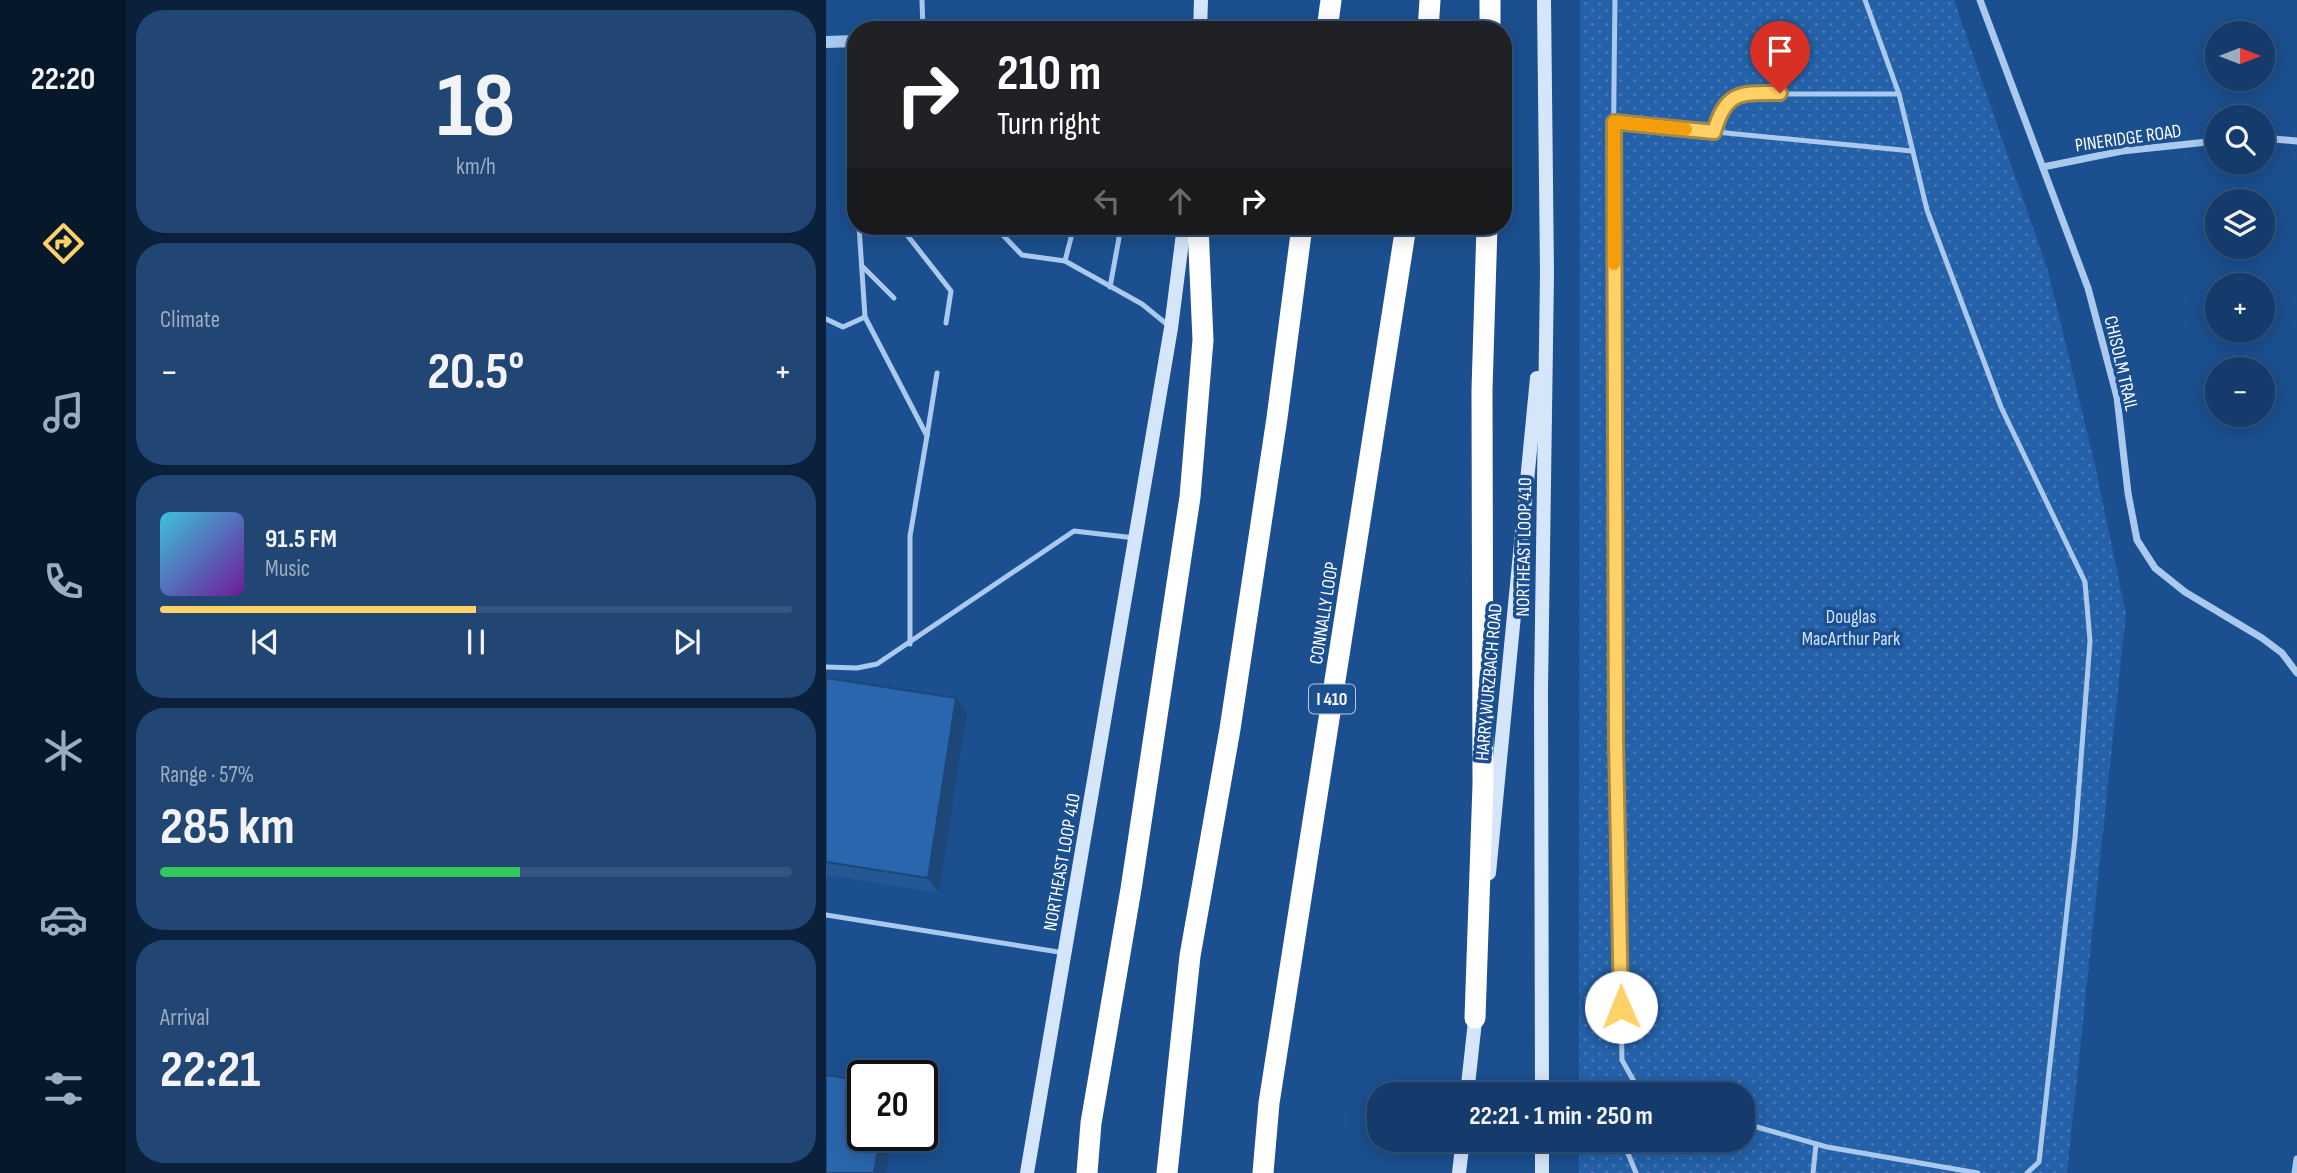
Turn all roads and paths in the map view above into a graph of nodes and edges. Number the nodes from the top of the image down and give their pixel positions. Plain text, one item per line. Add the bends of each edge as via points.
1 (922, 0) edge
2 (1201, 0) edge
3 (1331, 0) edge
4 (1430, 0) edge
5 (1490, 0) edge
6 (1544, 0) edge
7 (1615, 0) edge
8 (1865, 0) edge
9 (1980, 0) edge
10 (923, 21) edge
11 (1200, 21) edge
12 (1328, 21) edge
13 (1429, 21) edge
14 (1490, 21) edge
15 (847, 41) edge
16 (826, 42) edge
17 (1899, 94) junction
18 (1614, 122) junction
19 (1714, 132) junction
20 (2275, 139) edge
21 (2297, 141) edge
22 (2205, 142) edge
23 (1912, 151) junction
24 (2043, 167) junction
25 (860, 235) edge
26 (907, 235) edge
27 (1003, 235) edge
28 (1072, 235) edge
29 (1120, 235) edge
30 (1183, 235) edge
31 (1198, 235) edge
32 (1301, 235) edge
33 (1405, 235) edge
34 (1487, 235) edge
35 (1065, 261) junction
36 (862, 266) junction
37 (1547, 274) junction
38 (1110, 287) junction
39 (894, 298) dead end
40 (865, 317) junction
41 (826, 319) edge
42 (946, 323) dead end
43 (1171, 328) junction
44 (937, 373) dead end
45 (927, 436) junction
46 (1135, 538) junction
47 (910, 644) junction
48 (826, 667) edge
49 (2297, 673) edge
50 (826, 915) edge
51 (1065, 953) junction
52 (1475, 1018) junction
53 (1468, 1082) edge
54 (1542, 1082) edge
55 (1634, 1082) edge
56 (1755, 1126) edge
57 (1816, 1144) junction
58 (1462, 1152) edge
59 (1542, 1152) edge
60 (1627, 1152) edge
61 (2297, 1159) edge
62 (1027, 1173) edge
63 (1087, 1173) edge
64 (1167, 1173) edge
65 (1262, 1173) edge
66 (1460, 1173) edge
67 (1542, 1173) edge
68 (1636, 1173) edge
69 (1813, 1173) edge
70 (1978, 1173) edge
71 (2027, 1173) edge
72 (2295, 1173) edge

1 - 10 lane
2 - 11 main road
3 - 12 highway
4 - 13 highway
5 - 14 highway
6 - 37 main road, NORTHEAST LOOP 410
7 - 18 lane
8 - 17 lane
9 - 24 street, CHISOLM TRAIL
15 - 16 street
17 - 19 lane via 1746,94 1734,97 1720,113
17 - 23 lane
18 - 19 lane
18 - 55 lane via 1622,1060
19 - 23 lane
20 - 21 street
22 - 24 street, PINERIDGE ROAD via 2122,151
23 - 71 lane via 1927,210 2001,407 2085,582 2090,641 2075,838 2039,1162
24 - 49 street, CHISOLM TRAIL via 2088,288 2117,397 2137,540 2155,568 2185,592 2262,638 2282,653
25 - 36 lane
26 - 42 lane via 951,291
27 - 35 lane via 1022,255
28 - 35 lane
29 - 38 lane
30 - 43 main road, NORTHEAST LOOP 410
31 - 63 highway via 1203,340 1190,497 1091,1123
32 - 64 highway via 1234,702 1190,956
33 - 65 highway, CONNALLY LOOP / I 410 via 1269,1103
34 - 52 highway via 1482,390 1483,784
35 - 38 lane
36 - 39 lane
36 - 40 lane
37 - 52 main road, HARRY WURZBACH ROAD
37 - 54 main road, NORTHEAST LOOP 410
38 - 43 lane via 1142,304
40 - 41 lane via 843,327
40 - 45 lane
43 - 46 main road, NORTHEAST LOOP 410
44 - 45 lane
45 - 47 lane via 911,536
46 - 47 lane via 1074,531
46 - 51 main road, NORTHEAST LOOP 410
47 - 48 lane via 877,664
50 - 51 lane
51 - 62 main road, NORTHEAST LOOP 410
52 - 53 main road, HARRY WURZBACH ROAD
56 - 57 lane
57 - 69 lane
57 - 70 lane
58 - 66 main road
59 - 67 main road
60 - 68 lane
61 - 72 street

